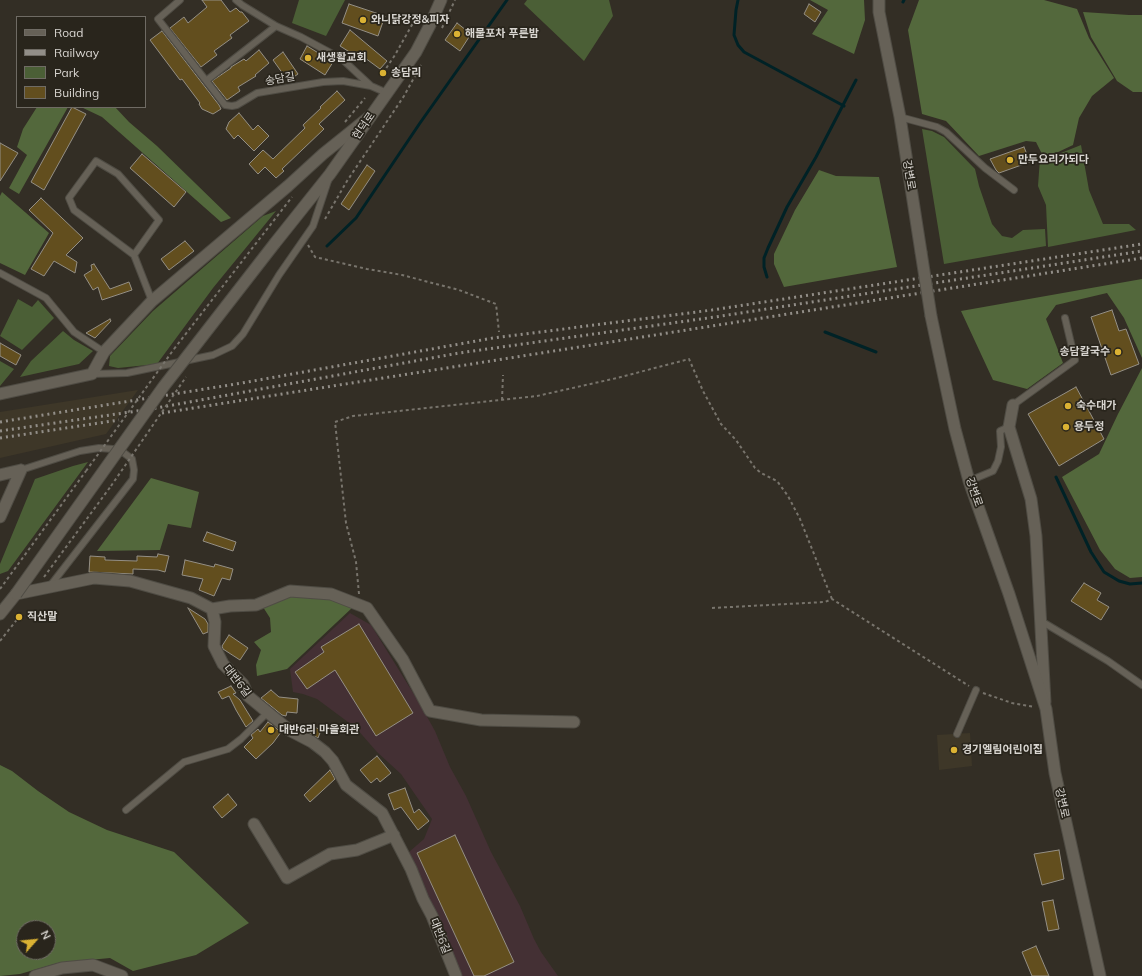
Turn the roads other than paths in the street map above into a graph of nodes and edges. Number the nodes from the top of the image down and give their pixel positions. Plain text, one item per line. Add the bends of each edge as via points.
1 (180, 0) edge
2 (236, 0) edge
3 (441, 0) edge
4 (878, 0) edge
5 (276, 26) junction
6 (207, 80) junction
7 (371, 86) junction
8 (387, 93) junction
9 (374, 112) junction
10 (900, 117) junction
11 (330, 174) junction
12 (1014, 190) dead end
13 (134, 255) junction
14 (0, 273) edge
15 (152, 301) junction
16 (1065, 318) dead end
17 (104, 352) junction
18 (92, 374) junction
19 (0, 394) edge
20 (1013, 405) joint
21 (1009, 427) junction
22 (21, 470) junction
23 (0, 475) edge
24 (970, 481) junction
25 (0, 517) edge
26 (46, 583) junction
27 (16, 594) junction
28 (212, 609) junction
29 (0, 614) edge
30 (1041, 621) junction
31 (1142, 685) edge
32 (976, 690) road end
33 (1046, 709) junction
34 (267, 713) junction
35 (574, 722) dead end
36 (957, 734) dead end
37 (126, 810) dead end
38 (254, 824) dead end
39 (394, 835) junction
40 (35, 976) edge
41 (122, 976) edge
42 (456, 976) edge
43 (1100, 976) edge

1 - 6 lane, 송담길 via 158,19
2 - 5 lane, 송담길
3 - 8 street, 현덕로 via 416,52
4 - 10 street, 강변로
5 - 6 lane
5 - 7 lane, 송담길 via 342,59
6 - 7 lane, 송담길 via 226,105 232,106 256,93 322,82 343,81
7 - 8 lane, 송담길
8 - 9 street, 현덕로
9 - 11 street, 현덕로
9 - 15 street
10 - 12 lane via 938,127 946,132 985,168
10 - 24 street, 강변로, bridge via 931,316 955,429
11 - 18 lane via 313,226 243,334 232,346 213,355 127,373
11 - 27 street, 현덕로, bridge via 164,386
13 - 13 lane via 74,210 69,198 96,161 118,174 159,220
13 - 15 lane
14 - 17 lane via 46,298 74,332
15 - 17 street
16 - 20 lane via 1075,360
17 - 18 street
18 - 19 street
20 - 21 street
21 - 24 lane via 1000,431 998,461 993,471
21 - 30 street via 1031,499
22 - 23 street
22 - 25 street
22 - 26 lane via 80,451 99,448 113,449 132,459 133,479
24 - 33 street, 강변로
26 - 27 street
26 - 28 street via 94,578 130,581 192,598
27 - 29 street
28 - 34 street, 대반6길 via 215,622 214,646 224,664 243,684 248,696
28 - 35 street via 256,605 290,590 331,594 367,608 403,660 430,710 481,720
30 - 31 lane via 1108,661
30 - 33 street
32 - 36 lane
33 - 43 street, 강변로 via 1055,773
34 - 37 lane via 228,749 184,762
34 - 39 street, 대반6길 via 325,752 346,785 382,813
38 - 39 street via 287,878 330,854 357,850
39 - 42 street, 대반6길 via 432,916
40 - 41 street via 62,968 93,965

